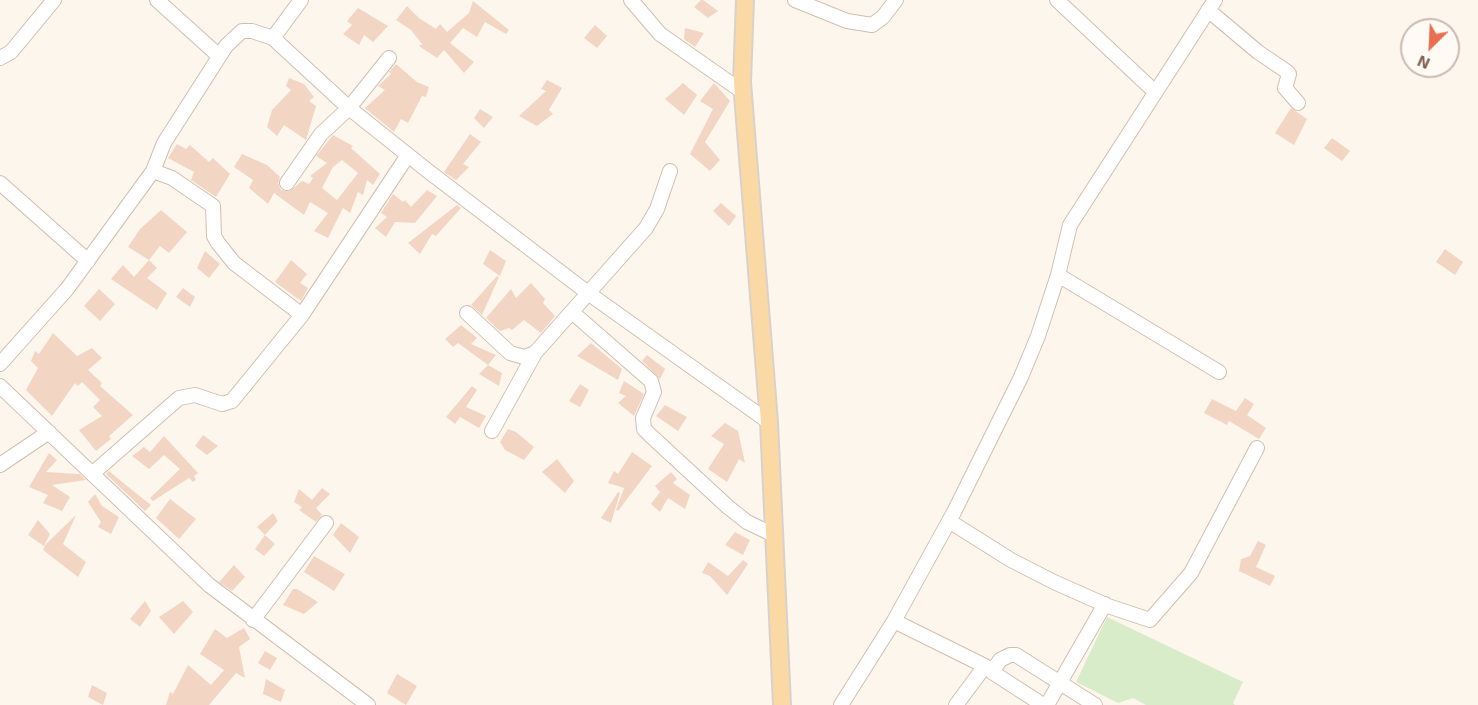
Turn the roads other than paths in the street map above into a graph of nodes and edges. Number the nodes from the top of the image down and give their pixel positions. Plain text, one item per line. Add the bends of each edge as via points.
1 (54, 0) edge
2 (157, 0) edge
3 (301, 0) edge
4 (631, 0) edge
5 (795, 0) edge
6 (896, 0) edge
7 (1057, 0) edge
8 (748, 2) edge
9 (1211, 5) edge
10 (273, 38) junction
11 (219, 56) junction
12 (0, 58) edge
13 (390, 58) dead end
14 (1154, 91) junction
15 (743, 92) junction
16 (1298, 103) dead end
17 (349, 108) junction
18 (408, 155) junction
19 (153, 171) junction
20 (670, 171) dead end
21 (287, 183) dead end
22 (4, 187) edge
23 (0, 203) edge
24 (87, 261) junction
25 (1058, 275) junction
26 (588, 293) junction
27 (572, 312) junction
28 (466, 313) dead end
29 (302, 315) junction
30 (535, 353) junction
31 (0, 364) edge
32 (1219, 372) dead end
33 (0, 386) edge
34 (769, 422) junction
35 (492, 431) dead end
36 (49, 432) junction
37 (1257, 448) dead end
38 (0, 465) edge
39 (92, 474) junction
40 (949, 521) junction
41 (326, 523) dead end
42 (774, 535) junction
43 (1104, 604) junction
44 (253, 620) junction
45 (894, 621) junction
46 (988, 669) junction
47 (1059, 682) junction
48 (368, 705) edge
49 (782, 705) edge
50 (841, 705) edge
51 (956, 705) edge
52 (1045, 705) edge
53 (1095, 705) edge

1 - 12 street via 11,52
2 - 11 street
3 - 10 street
4 - 15 street via 660,34
5 - 6 street via 847,21 872,25
7 - 14 street
8 - 15 main road
9 - 14 street
9 - 16 street via 1258,52 1289,74 1285,88
10 - 11 street via 242,31
10 - 17 street
11 - 19 street via 164,143
13 - 17 street
14 - 25 street via 1070,225
15 - 34 main road
17 - 18 street
17 - 21 street via 321,134
18 - 26 street
18 - 29 street
19 - 24 street
19 - 29 street via 172,178 213,206 212,224 218,243 234,263
20 - 26 street via 646,228
22 - 23 street
22 - 24 street
24 - 31 street via 36,327
25 - 32 street
25 - 40 street via 1021,377
26 - 27 street
26 - 34 street
27 - 30 street
27 - 42 street via 651,381 654,392 643,418 644,429 728,507
28 - 30 street via 510,353 524,357
29 - 39 street via 232,401 222,404 195,394 179,398
30 - 35 street
33 - 36 street
34 - 42 main road
36 - 38 street
36 - 39 street
37 - 43 street via 1191,573 1150,620
39 - 44 street via 208,585
40 - 43 street via 1011,560
40 - 45 street
41 - 44 street
42 - 49 main road
43 - 47 street
44 - 48 street
45 - 46 street
45 - 50 street
46 - 47 street via 1016,655
46 - 51 street
46 - 52 street
47 - 52 street
47 - 53 street

